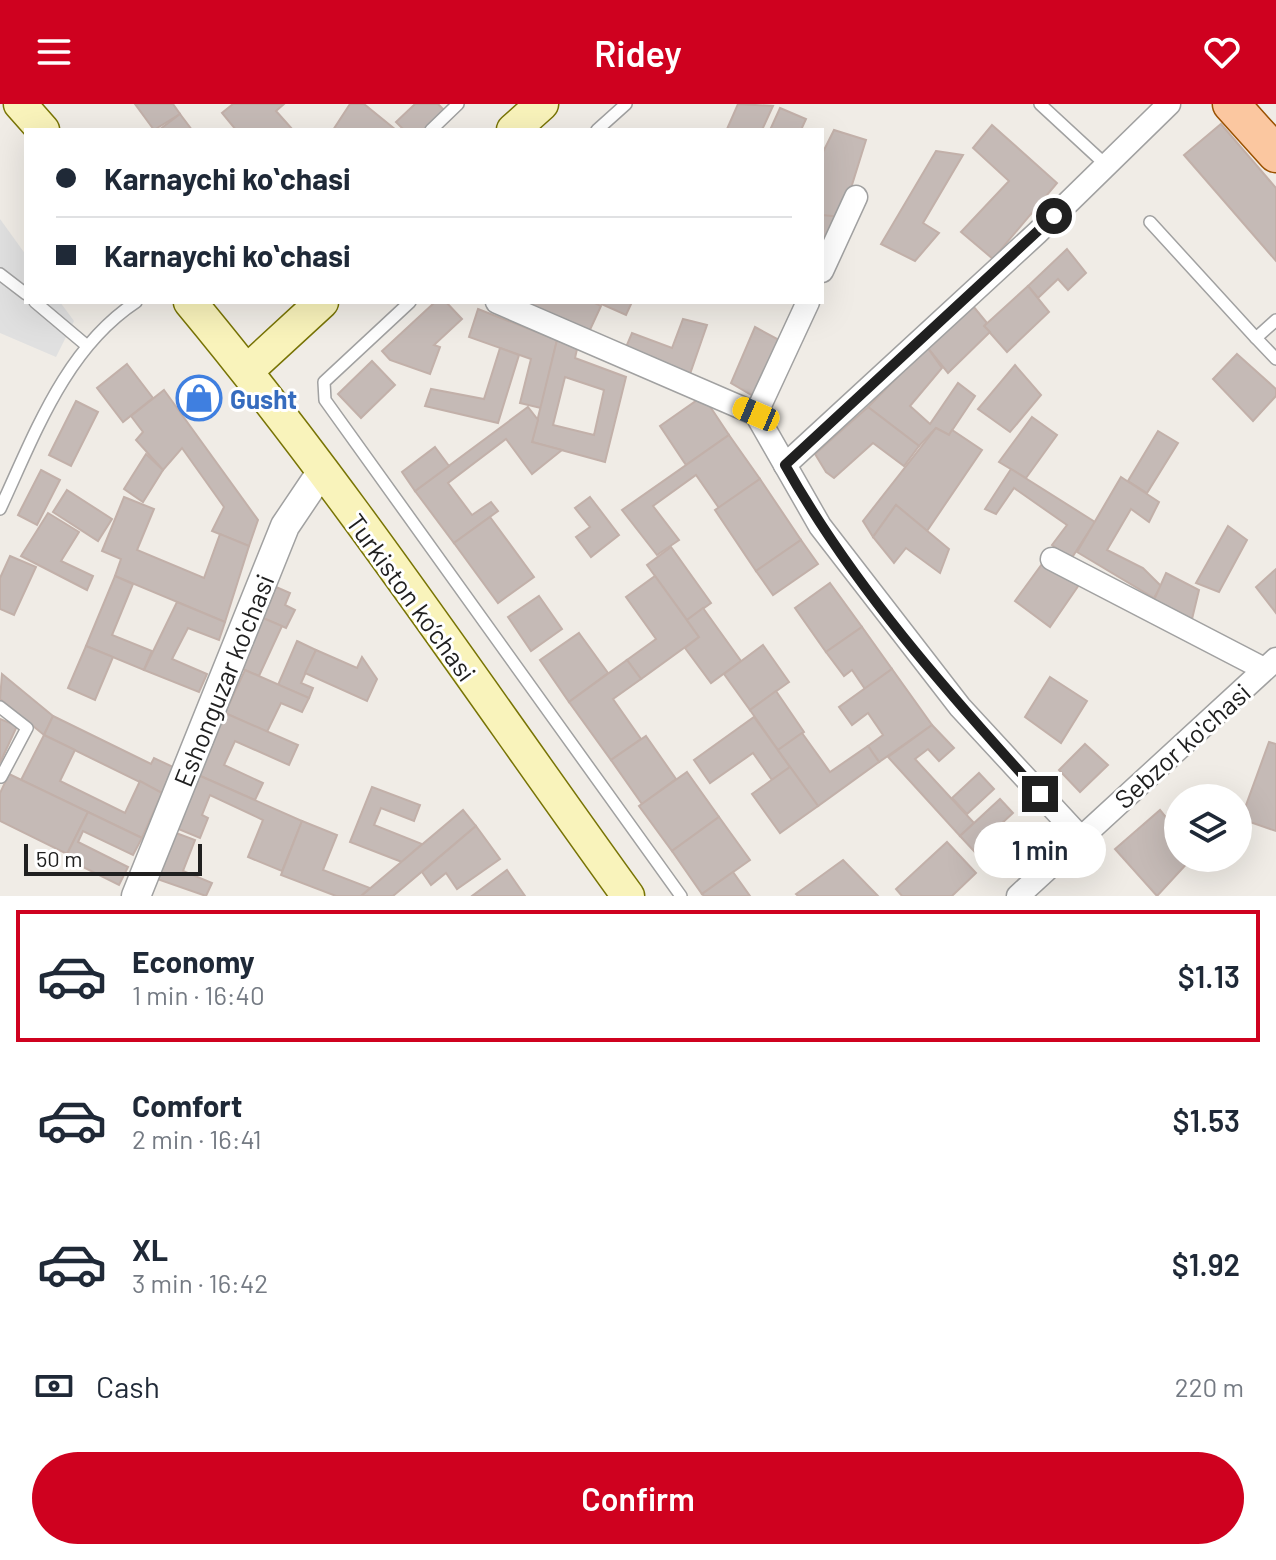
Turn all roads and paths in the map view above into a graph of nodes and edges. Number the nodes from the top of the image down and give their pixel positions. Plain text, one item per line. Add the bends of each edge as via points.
1 (20, 104) edge
2 (458, 104) edge
3 (542, 104) edge
4 (626, 104) edge
5 (1040, 104) edge
6 (1169, 104) edge
7 (1231, 104) edge
8 (41, 128) edge
9 (433, 128) edge
10 (515, 128) edge
11 (599, 128) edge
12 (1276, 154) edge
13 (1106, 165) junction
14 (856, 197) dead end
15 (1150, 222) dead end
16 (824, 267) edge
17 (0, 274) edge
18 (24, 292) edge
19 (37, 304) edge
20 (133, 304) edge
21 (192, 304) edge
22 (320, 304) edge
23 (408, 304) edge
24 (502, 304) edge
25 (807, 304) edge
26 (1276, 320) edge
27 (1256, 338) junction
28 (86, 345) junction
29 (1276, 359) edge
30 (247, 371) junction
31 (756, 414) junction
32 (785, 465) junction
33 (322, 471) junction
34 (0, 509) edge
35 (1052, 559) dead end
36 (1270, 664) edge
37 (0, 707) edge
38 (1, 777) edge
39 (1081, 838) junction
40 (136, 896) edge
41 (628, 896) edge
42 (681, 896) edge
43 (1018, 896) edge

1 - 8 main road
2 - 9 lane
3 - 10 main road
4 - 11 lane
5 - 13 lane
6 - 13 street
7 - 12 main road
13 - 32 street
14 - 16 street
15 - 27 lane
17 - 18 lane
19 - 28 lane
20 - 28 lane
21 - 30 main road, Turkiston ko’chasi
22 - 30 main road
23 - 42 lane via 324,382 325,400
24 - 31 street
25 - 31 street
26 - 27 lane
27 - 29 lane
28 - 34 lane via 57,391
30 - 33 main road, Turkiston ko’chasi
31 - 32 street
32 - 39 street via 820,526 960,707
33 - 40 street, Eshonguzar ko'chasi via 285,526
33 - 41 main road, Turkiston ko’chasi
35 - 36 street
36 - 39 street, Sebzor ko'chasi
37 - 38 lane via 27,728
39 - 43 street, Sebzor ko'chasi

